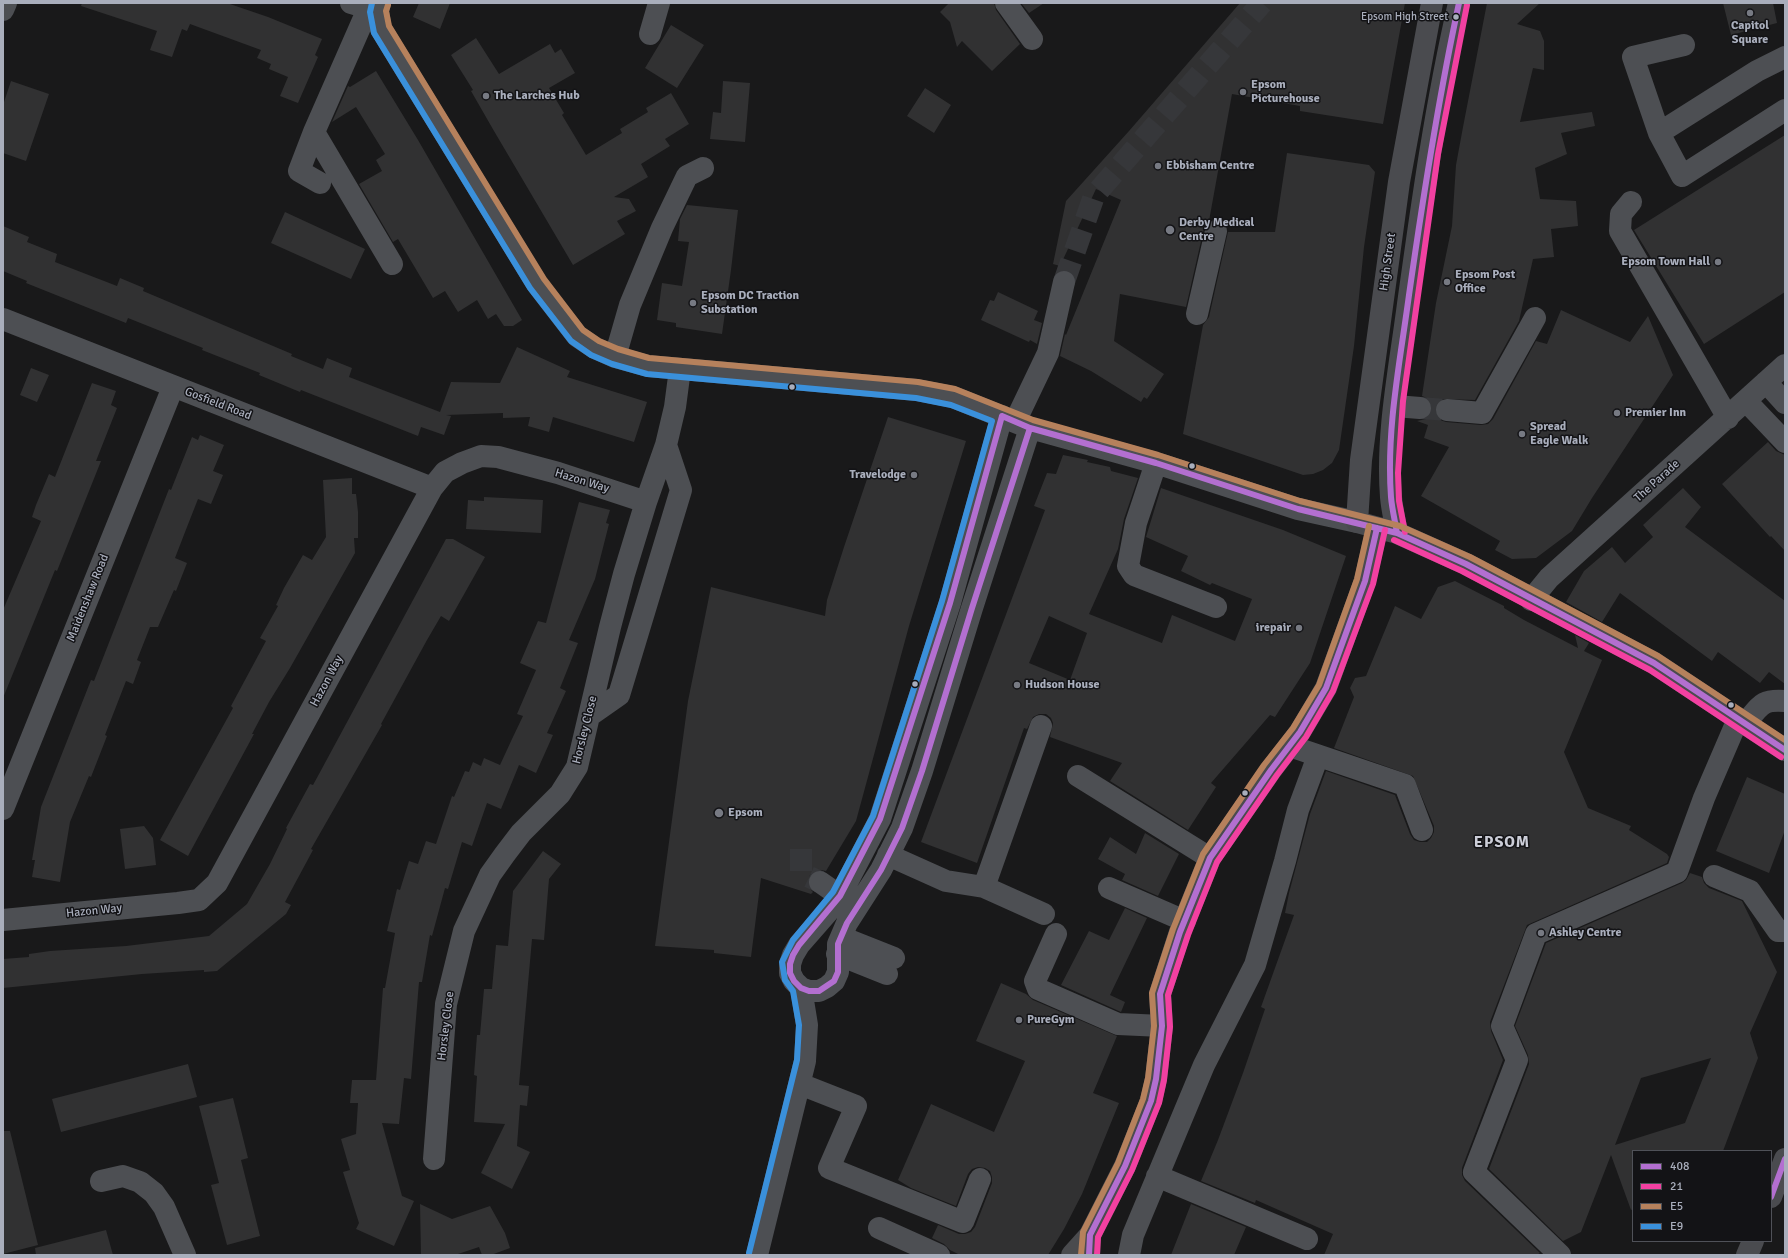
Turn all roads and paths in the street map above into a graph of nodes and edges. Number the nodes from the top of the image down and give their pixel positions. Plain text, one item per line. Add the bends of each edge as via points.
1 (6, 3) edge
2 (659, 3) edge
3 (1006, 3) edge
4 (1432, 3) edge
5 (1459, 3) edge
6 (369, 6) edge
7 (3, 10) edge
8 (650, 34) dead end
9 (1032, 39) dead end
10 (1684, 45) dead end
11 (1785, 57) edge
12 (1785, 110) edge
13 (314, 132) junction
14 (1659, 133) junction
15 (702, 168) dead end
16 (320, 183) dead end
17 (1631, 202) dead end
18 (1216, 231) dead end
19 (392, 264) dead end
20 (1064, 282) tunnel mouth
21 (1198, 314) dead end
22 (1535, 318) dead end
23 (3, 319) edge
24 (615, 356) junction
25 (1785, 365) edge
26 (680, 370) junction
27 (1766, 382) junction
28 (173, 387) junction
29 (1746, 402) junction
30 (1785, 403) edge
31 (1395, 406) junction
32 (1420, 408) tunnel mouth
33 (1447, 410) tunnel mouth
34 (1728, 418) junction
35 (1016, 422) junction
36 (1785, 442) edge
37 (666, 445) junction
38 (1156, 463) junction
39 (432, 488) junction
40 (646, 502) junction
41 (1357, 522) junction
42 (1387, 531) junction
43 (1531, 600) junction
44 (1216, 607) dead end
45 (1785, 701) edge
46 (589, 716) junction
47 (1742, 721) junction
48 (1041, 726) dead end
49 (1290, 746) junction
50 (1785, 750) edge
51 (1318, 756) junction
52 (1078, 776) dead end
53 (3, 809) edge
54 (1422, 830) dead end
55 (888, 855) junction
56 (1210, 858) junction
57 (1714, 876) dead end
58 (820, 882) tunnel mouth
59 (984, 887) junction
60 (1109, 888) dead end
61 (840, 896) junction
62 (1044, 914) dead end
63 (3, 920) edge
64 (1184, 921) junction
65 (1785, 931) edge
66 (1056, 934) dead end
67 (839, 945) junction
68 (891, 966) dead end
69 (791, 984) junction
70 (1162, 1026) junction
71 (800, 1084) junction
72 (434, 1159) dead end
73 (1785, 1159) edge
74 (1157, 1176) junction
75 (980, 1179) dead end
76 (102, 1181) dead end
77 (1772, 1194) edge
78 (879, 1228) dead end
79 (1307, 1239) dead end
80 (1753, 1242) edge
81 (1090, 1245) edge
82 (185, 1255) edge
83 (757, 1255) edge
84 (939, 1255) edge
85 (1072, 1255) edge
86 (1129, 1255) edge
87 (1560, 1255) edge
88 (1747, 1255) edge

1 - 7 street
2 - 8 street
3 - 9 street
4 - 41 highway, High Street via 1399,182 1361,460
5 - 31 highway via 1424,186
6 - 13 street
6 - 24 street via 537,284 577,336 595,348
10 - 14 street via 1633,57
11 - 14 street
12 - 14 street via 1682,176
13 - 16 street via 299,171
13 - 19 street
15 - 24 street via 687,176 662,228 630,305
17 - 34 street via 1621,214 1620,231
18 - 21 street
20 - 35 street via 1048,352
22 - 33 street via 1482,413
23 - 28 street, Gosfield Road
24 - 26 street via 648,366
25 - 27 street, The Parade
26 - 35 street via 918,390 953,397
26 - 37 street, Horsley Close via 676,407
27 - 29 street, The Parade
27 - 30 street
28 - 39 street, Gosfield Road
28 - 53 street, Maidenshaw Road
29 - 34 street, The Parade
29 - 36 street
31 - 32 street
31 - 42 highway
34 - 43 street, The Parade via 1549,578
35 - 38 street
35 - 55 street via 972,608 922,771 902,828
35 - 61 street via 950,602 880,819
37 - 40 street, Horsley Close
37 - 46 street via 681,490 619,695
38 - 41 street via 1298,509
38 - 44 street via 1136,523 1128,566 1134,575
39 - 40 street, Hazon Way via 445,472 462,463 481,456 498,457 558,473
39 - 63 street, Hazon Way via 217,883 199,900
40 - 46 street, Horsley Close via 610,627
41 - 42 highway
42 - 43 highway via 1466,564
42 - 49 highway via 1365,581 1326,688
43 - 47 highway via 1654,663
45 - 47 street via 1771,700
46 - 72 street, Horsley Close via 577,767 560,794 521,833 490,875 464,931 446,1004
47 - 50 highway
47 - 87 street via 1704,798 1677,872 1536,934 1502,1026 1517,1060 1474,1172
48 - 59 street
49 - 51 street
49 - 56 highway
51 - 54 street via 1405,785
51 - 74 street via 1298,810 1286,862 1255,965 1204,1065
52 - 56 street
55 - 59 street via 946,881
55 - 67 street via 847,923
56 - 64 highway
57 - 65 street via 1750,891 1778,931
58 - 61 street
59 - 62 street
60 - 64 street
61 - 69 street via 828,914 796,950 790,964
64 - 70 highway via 1160,994
66 - 70 street via 1035,981 1038,989 1118,1024
67 - 68 street
67 - 69 street via 838,972 834,981 827,987 819,991 810,991
69 - 71 street via 807,1025 805,1061
70 - 81 highway via 1151,1101
71 - 75 street via 856,1106 829,1168 963,1222
71 - 83 street
73 - 77 highway
74 - 79 street
74 - 86 street via 1133,1235
76 - 82 street via 123,1176 140,1182 154,1193 164,1206
78 - 84 street
80 - 88 highway
81 - 85 main road

